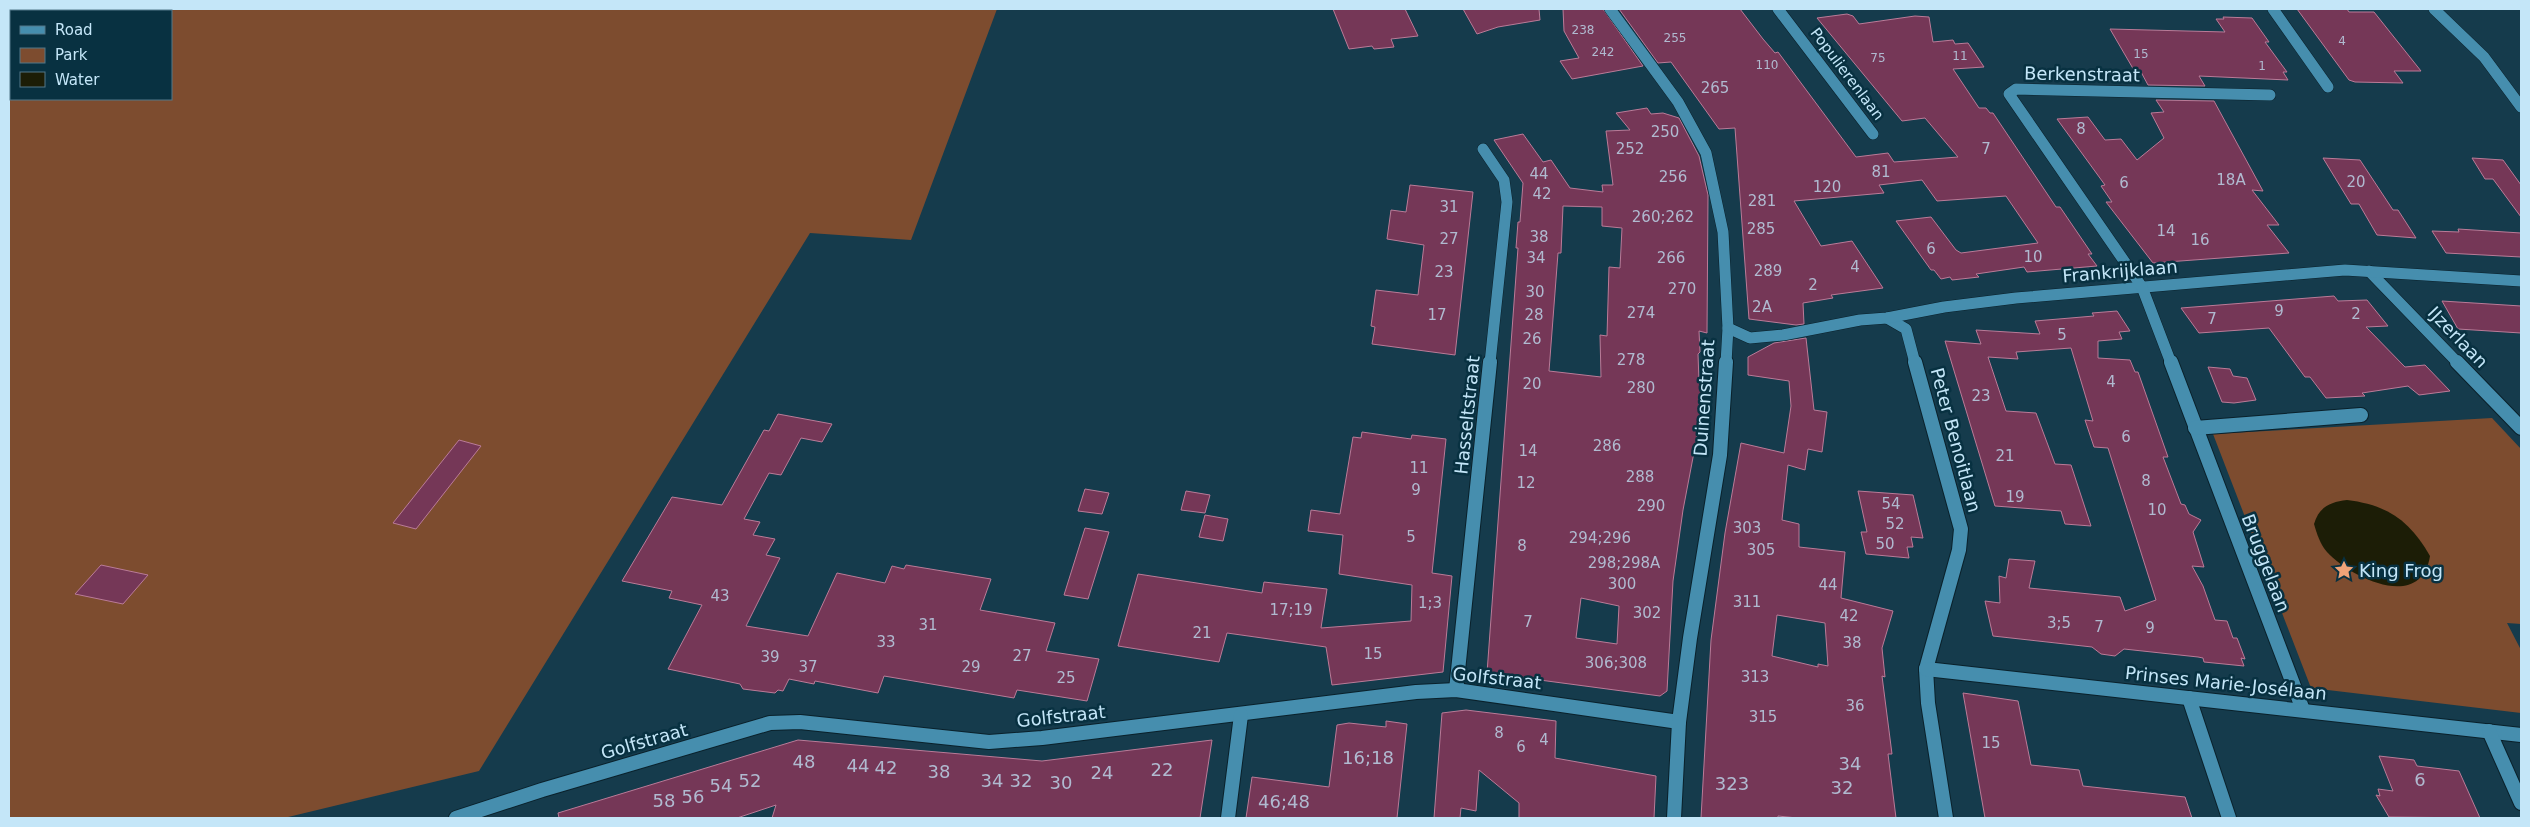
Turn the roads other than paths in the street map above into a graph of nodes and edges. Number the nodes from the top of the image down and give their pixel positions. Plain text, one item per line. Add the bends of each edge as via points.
1 (1610, 9) edge
2 (1778, 9) edge
3 (2273, 9) edge
4 (2434, 9) edge
5 (2328, 87) dead end
6 (2270, 95) dead end
7 (2521, 107) edge
8 (1873, 134) dead end
9 (1483, 149) dead end
10 (2369, 271) junction
11 (2521, 281) edge
12 (2142, 287) junction
13 (1887, 318) junction
14 (1728, 328) junction
15 (2361, 415) dead end
16 (2195, 428) junction
17 (2521, 428) edge
18 (1926, 669) junction
19 (1456, 690) junction
20 (2189, 698) junction
21 (2303, 710) junction
22 (1241, 715) junction
23 (1679, 722) junction
24 (2489, 731) junction
25 (2521, 735) edge
26 (2521, 803) edge
27 (456, 818) edge
28 (1228, 818) edge
29 (1674, 818) edge
30 (1946, 818) edge
31 (2229, 818) edge

1 - 14 street, Duinenstraat via 1678,102 1706,153 1723,232
2 - 8 street, Populierenlaan
3 - 5 street
4 - 7 street via 2484,57
6 - 12 street, Berkenstraat via 2016,89 2009,94
9 - 19 street, Hasseltstraat via 1504,180 1507,202
10 - 11 street, Frankrijklaan
10 - 12 street, Frankrijklaan via 2274,274
10 - 17 street, IJzerlaan
12 - 13 street, Frankrijklaan via 2016,298
12 - 16 street, Bruggelaan
13 - 14 street, Frankrijklaan via 1750,338
13 - 18 street, Peter Benoitlaan via 1906,330 1961,529 1959,550
14 - 23 street, Duinenstraat via 1720,455
15 - 16 street
16 - 21 street, Bruggelaan
18 - 20 street, Prinses Marie-Josélaan
18 - 30 street, Peter Benoitlaan via 1928,703
19 - 22 street, Golfstraat via 1416,692
19 - 23 street, Golfstraat
20 - 21 street, Prinses Marie-Josélaan
20 - 31 street
21 - 24 street, Prinses Marie-Josélaan
22 - 27 street, Golfstraat via 989,742 800,722 770,723
22 - 28 street
23 - 29 street, Duinenstraat
24 - 25 street, Prinses Marie-Josélaan
24 - 26 street

